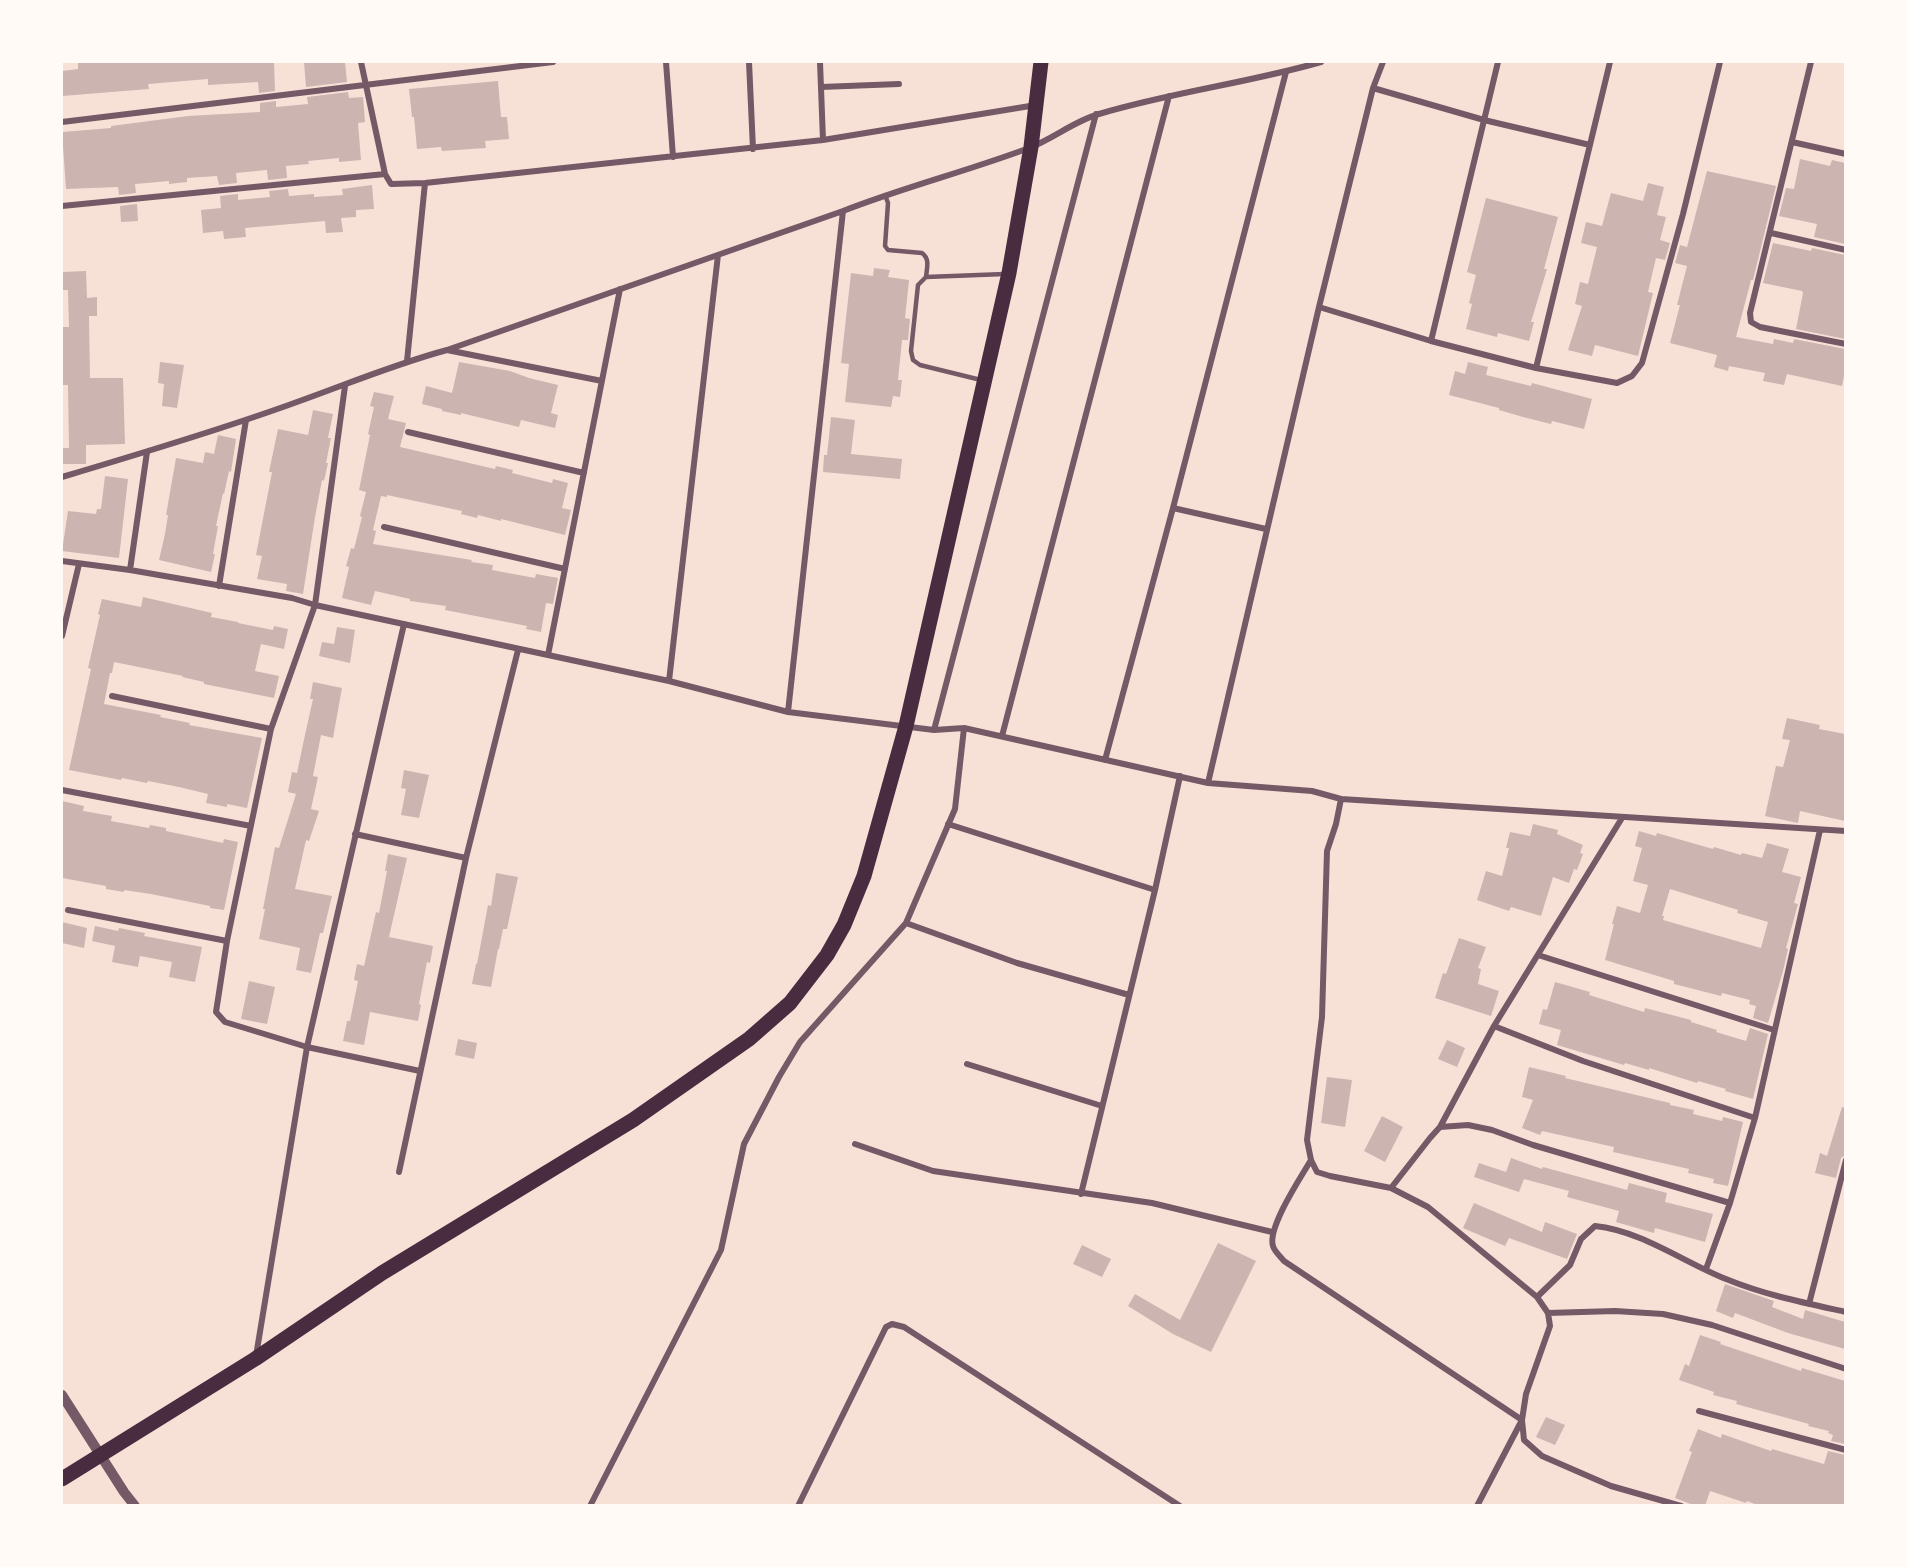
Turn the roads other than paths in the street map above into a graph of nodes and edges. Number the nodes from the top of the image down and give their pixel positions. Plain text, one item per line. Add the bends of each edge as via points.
1 (361, 62) edge
2 (553, 62) edge
3 (666, 62) edge
4 (749, 62) edge
5 (820, 62) edge
6 (1041, 62) edge
7 (1321, 62) edge
8 (1383, 62) edge
9 (1498, 62) edge
10 (1610, 62) edge
11 (1720, 62) edge
12 (1812, 62) edge
13 (1286, 72) junction
14 (898, 84) dead end
15 (366, 85) junction
16 (821, 87) junction
17 (1373, 88) junction
18 (1169, 96) junction
19 (1036, 105) junction
20 (1096, 114) junction
21 (1484, 120) junction
22 (62, 122) edge
23 (823, 140) junction
24 (1792, 142) junction
25 (1590, 145) junction
26 (1031, 147) junction
27 (753, 149) junction
28 (1845, 154) edge
29 (673, 157) junction
30 (385, 174) junction
31 (425, 183) junction
32 (885, 195) junction
33 (62, 206) edge
34 (843, 211) junction
35 (1771, 232) junction
36 (1845, 250) edge
37 (718, 255) junction
38 (1009, 273) junction
39 (926, 277) junction
40 (621, 289) junction
41 (1319, 307) junction
42 (1431, 341) junction
43 (1845, 344) edge
44 (447, 350) junction
45 (407, 361) junction
46 (1536, 368) junction
47 (602, 381) junction
48 (984, 381) junction
49 (345, 386) junction
50 (246, 420) junction
51 (408, 432) dead end
52 (147, 452) junction
53 (584, 473) junction
54 (62, 477) edge
55 (1173, 508) junction
56 (384, 526) dead end
57 (1266, 529) junction
58 (62, 561) edge
59 (79, 564) junction
60 (565, 569) junction
61 (130, 570) junction
62 (219, 586) junction
63 (315, 605) junction
64 (405, 624) junction
65 (62, 636) edge
66 (518, 650) junction
67 (548, 655) junction
68 (669, 681) junction
69 (112, 696) dead end
70 (788, 712) junction
71 (906, 726) junction
72 (964, 728) junction
73 (271, 729) junction
74 (934, 730) junction
75 (1002, 736) junction
76 (1105, 759) junction
77 (1180, 776) junction
78 (1208, 783) junction
79 (62, 790) edge
80 (1341, 799) junction
81 (1622, 818) junction
82 (948, 824) junction
83 (251, 826) junction
84 (1820, 830) junction
85 (1845, 831) edge
86 (355, 834) junction
87 (466, 858) junction
88 (1155, 890) junction
89 (68, 910) dead end
90 (906, 923) junction
91 (227, 941) junction
92 (1538, 955) junction
93 (1130, 995) junction
94 (1494, 1026) junction
95 (1774, 1030) junction
96 (306, 1047) junction
97 (967, 1064) dead end
98 (420, 1071) junction
99 (1102, 1106) junction
100 (1755, 1118) junction
101 (1440, 1127) junction
102 (855, 1144) dead end
103 (1311, 1160) junction
104 (1845, 1160) edge
105 (399, 1172) dead end
106 (1391, 1188) junction
107 (1081, 1194) junction
108 (1730, 1203) junction
109 (1272, 1232) junction
110 (1706, 1269) junction
111 (1537, 1298) junction
112 (1809, 1304) junction
113 (1845, 1312) edge
114 (1548, 1313) junction
115 (255, 1359) junction
116 (1845, 1369) edge
117 (62, 1395) edge
118 (1699, 1411) dead end
119 (1522, 1420) junction
120 (1845, 1450) edge
121 (100, 1455) junction
122 (62, 1479) edge
123 (135, 1506) edge
124 (590, 1506) edge
125 (798, 1506) edge
126 (1180, 1506) edge
127 (1477, 1506) edge
128 (1681, 1506) edge

1 - 15 street
2 - 15 street
3 - 29 street
4 - 27 street
5 - 16 street
6 - 19 main road
7 - 13 street
8 - 17 street
9 - 21 street
10 - 25 street
11 - 46 street via 1642,363 1632,376 1617,383
12 - 24 street
13 - 18 street
13 - 55 street
14 - 16 street
15 - 22 street
15 - 30 street
16 - 23 street
17 - 21 street
17 - 41 street
18 - 20 street
18 - 75 street
19 - 23 street
19 - 26 main road
20 - 26 street
20 - 74 street
21 - 25 street
21 - 42 street
23 - 27 street
24 - 28 street
24 - 35 street
25 - 46 street
26 - 32 street
26 - 38 main road
27 - 29 street
29 - 31 street
30 - 31 street via 391,184
30 - 33 street
31 - 45 street
32 - 34 street
32 - 39 lane via 885,246 888,250 926,256
34 - 37 street
34 - 70 street
35 - 36 street
35 - 43 street via 1751,322
37 - 40 street
37 - 68 street
38 - 39 lane
38 - 48 main road
39 - 48 lane via 918,285 912,360
40 - 44 street
40 - 47 street
41 - 42 street
41 - 57 street
42 - 46 street
44 - 45 street
44 - 47 street
45 - 49 street
47 - 53 street
48 - 71 main road
49 - 50 street
49 - 63 street
50 - 52 street
50 - 62 street
51 - 53 street
52 - 54 street
52 - 61 street
53 - 60 street
55 - 57 street
55 - 76 street
56 - 60 street
57 - 78 street
58 - 59 street
59 - 61 street
59 - 65 street
60 - 67 street
61 - 62 street
62 - 63 street
63 - 64 street
63 - 73 street
64 - 66 street
64 - 86 street
66 - 67 street
66 - 87 street
67 - 68 street
68 - 70 street
69 - 73 street
70 - 71 street
71 - 74 street
71 - 115 main road via 864,876 844,925 827,955 790,1003 749,1039 633,1120 382,1273
72 - 74 street
72 - 75 street
72 - 82 street via 955,809
73 - 83 street
75 - 76 street
76 - 77 street
77 - 78 street
77 - 88 street
78 - 80 street via 1312,791
79 - 83 street
80 - 81 street
80 - 103 street via 1327,851 1322,1017 1307,1140
81 - 84 street
81 - 92 street
82 - 88 street
82 - 90 street
83 - 91 street
84 - 85 street
84 - 95 street
86 - 87 street
86 - 96 street
87 - 98 street
88 - 93 street
89 - 91 street
90 - 93 street via 1017,963
90 - 124 street via 800,1042 778,1077 744,1144 721,1250
91 - 96 street via 216,1012 225,1022
92 - 94 street
92 - 95 street
93 - 99 street
94 - 100 street via 1583,1061
94 - 101 street
95 - 100 street
96 - 98 street
96 - 115 street
97 - 99 street
98 - 105 street
99 - 107 street
100 - 108 street
101 - 106 street
101 - 108 street via 1468,1125 1492,1130
102 - 107 street via 933,1171
103 - 106 street via 1317,1172
103 - 109 street
104 - 112 street
106 - 111 street via 1428,1207
107 - 109 street via 1152,1203
108 - 110 street
109 - 119 street via 1273,1246 1284,1261
110 - 111 street via 1609,1227 1595,1226 1581,1239 1570,1265
110 - 112 street via 1776,1297
111 - 114 street
112 - 113 street
114 - 116 street via 1663,1314
114 - 119 street via 1550,1326 1526,1394
115 - 121 main road
117 - 121 street
118 - 120 street
119 - 127 street
119 - 128 street via 1524,1440 1542,1456 1611,1486
121 - 122 main road
121 - 123 street
125 - 126 street via 886,1327 892,1324 904,1327

